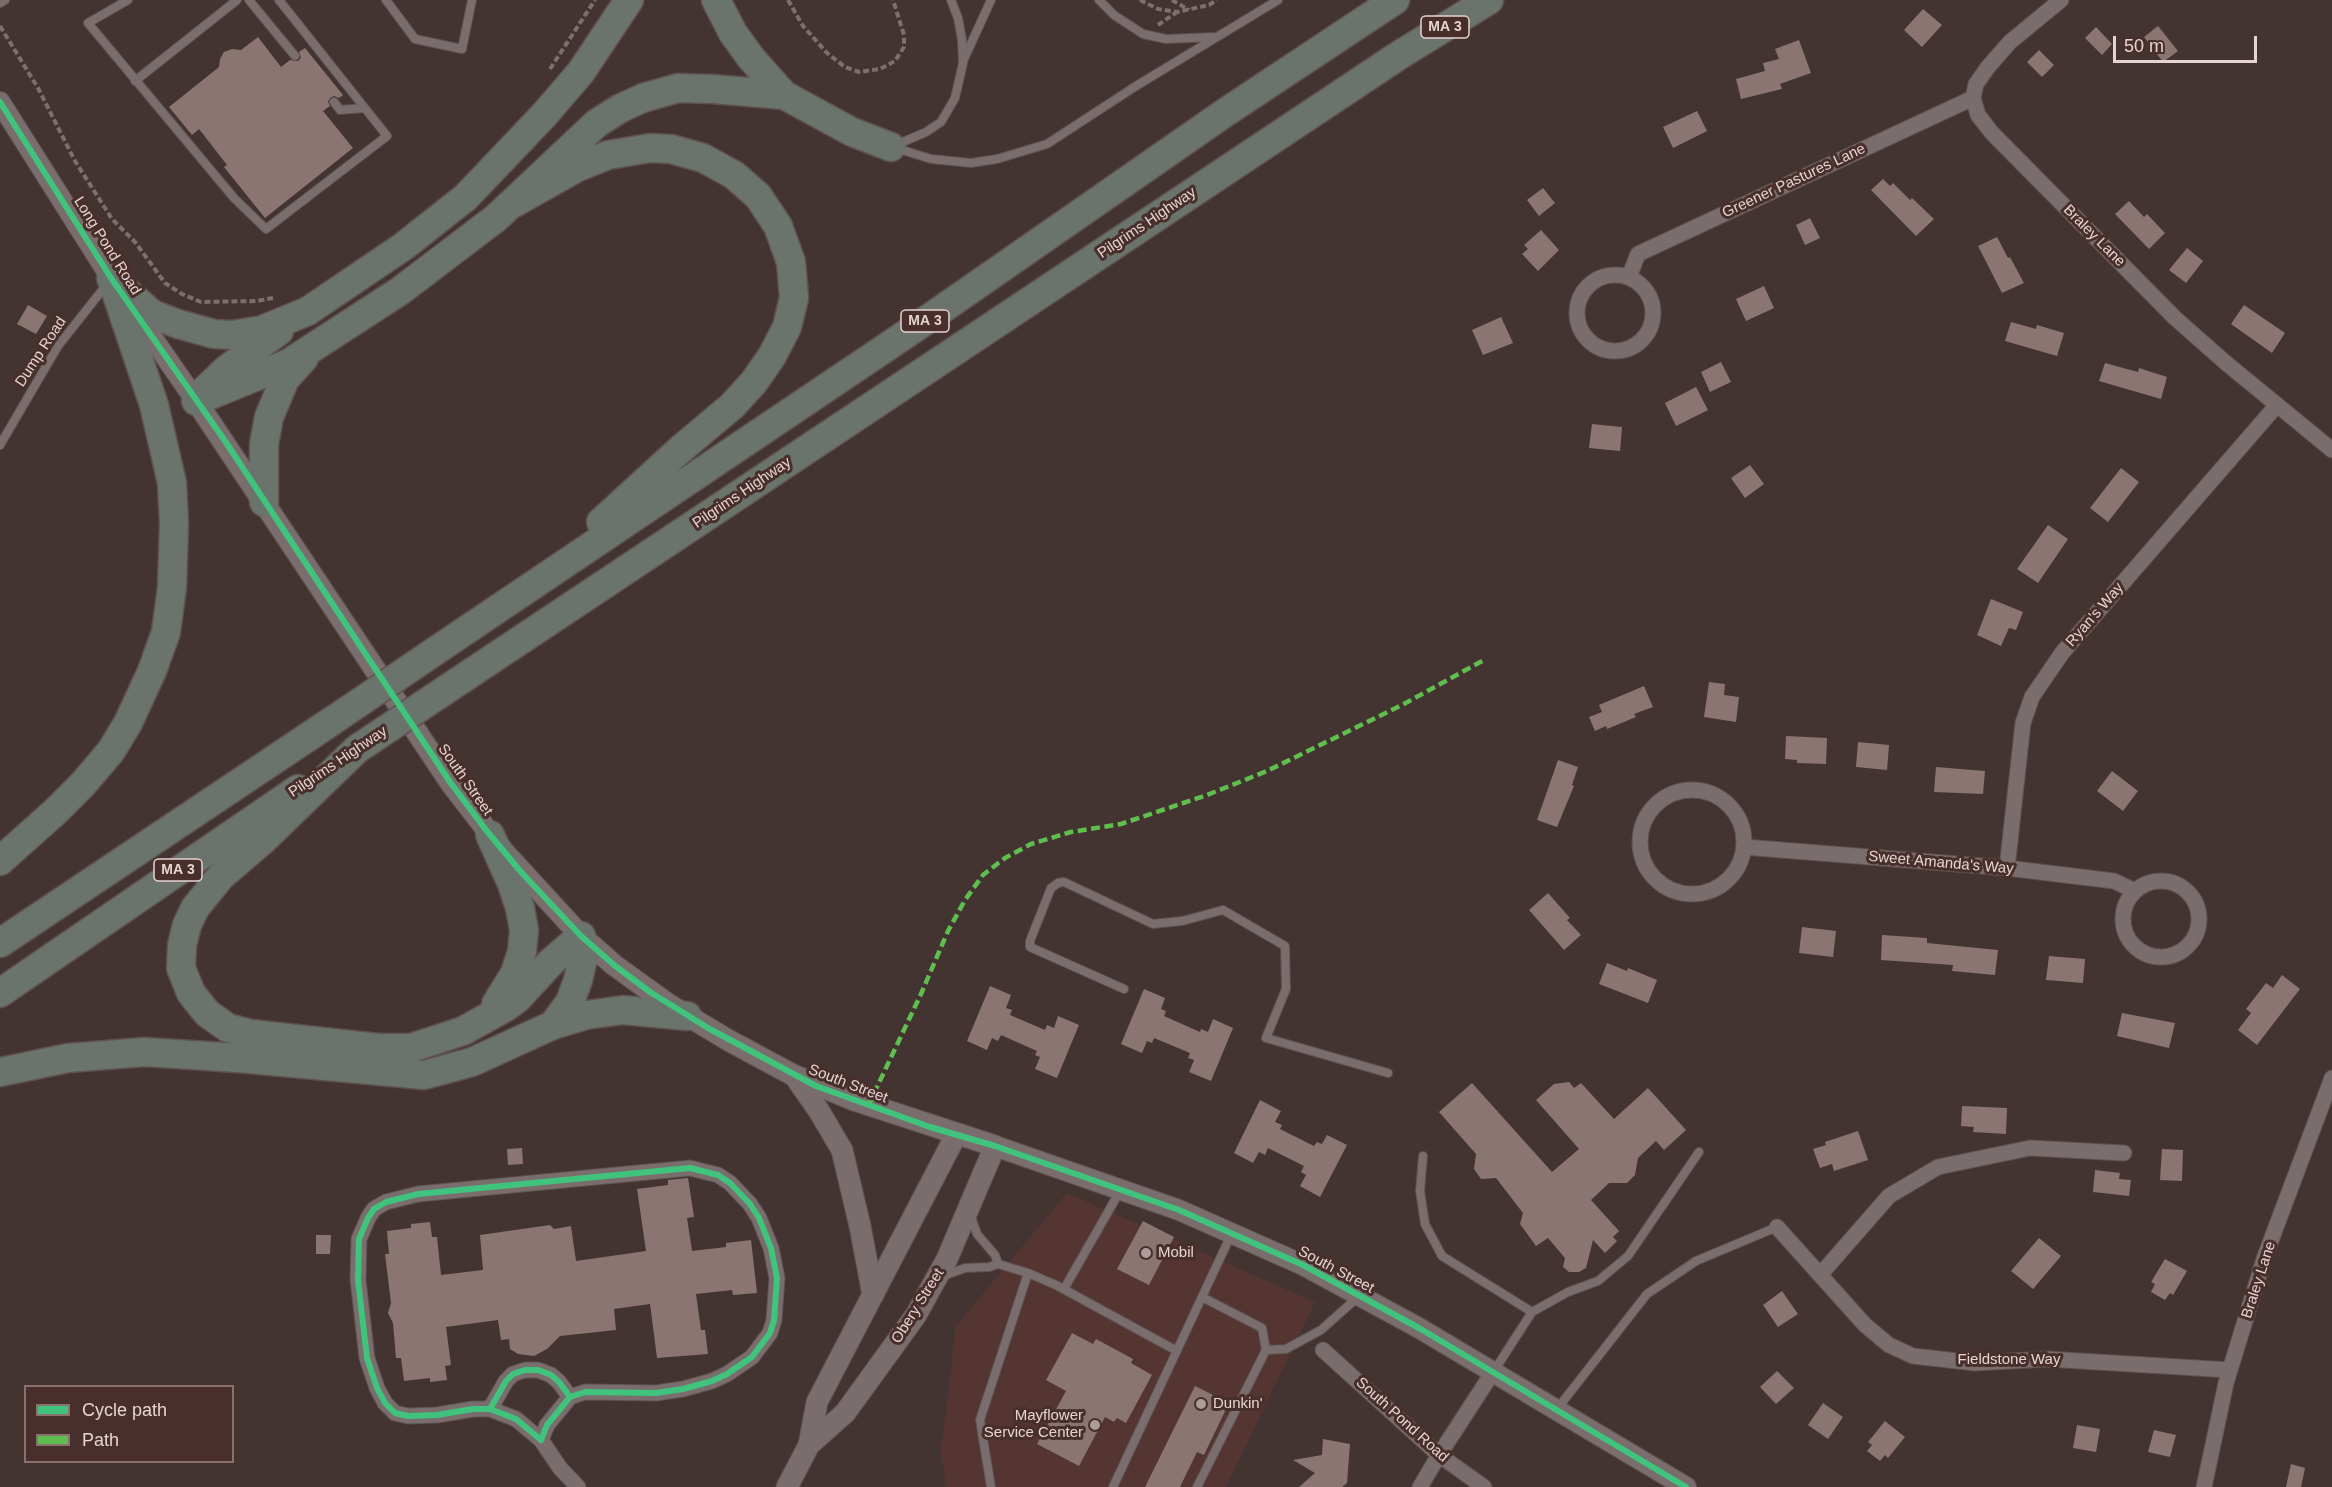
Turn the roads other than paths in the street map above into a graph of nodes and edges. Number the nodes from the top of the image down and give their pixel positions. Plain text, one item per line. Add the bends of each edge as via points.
1 (128, 0) edge
2 (237, 0) edge
3 (249, 0) edge
4 (279, 0) edge
5 (386, 0) edge
6 (472, 0) edge
7 (629, 0) edge
8 (716, 0) edge
9 (951, 0) edge
10 (991, 0) edge
11 (1278, 0) edge
12 (1373, 0) edge
13 (1395, 0) edge
14 (1489, 0) edge
15 (2061, 0) edge
16 (1101, 1) edge
17 (1217, 37) junction
18 (295, 56) dead end
19 (963, 63) junction
20 (135, 81) junction
21 (784, 95) junction
22 (1973, 98) junction
23 (0, 102) edge
24 (334, 102) dead end
25 (364, 108) junction
26 (1226, 112) junction
27 (891, 147) junction
28 (514, 203) junction
29 (1629, 277) junction
30 (111, 278) junction
31 (308, 310) junction
32 (314, 348) junction
33 (196, 401) junction
34 (2277, 405) junction
35 (0, 445) edge
36 (2332, 450) edge
37 (264, 501) junction
38 (527, 590) junction
39 (357, 749) junction
40 (490, 835) junction
41 (1744, 847) junction
42 (0, 861) edge
43 (2007, 868) junction
44 (2135, 891) junction
45 (581, 936) junction
46 (0, 944) edge
47 (1124, 989) dead end
48 (0, 993) edge
49 (687, 1016) junction
50 (480, 1021) junction
51 (553, 1025) junction
52 (0, 1072) edge
53 (1388, 1073) dead end
54 (793, 1075) junction
55 (2332, 1078) edge
56 (956, 1135) junction
57 (995, 1146) junction
58 (1699, 1152) dead end
59 (2124, 1153) dead end
60 (1423, 1156) dead end
61 (1120, 1191) junction
62 (968, 1210) junction
63 (1777, 1227) joint
64 (1232, 1233) junction
65 (999, 1264) junction
66 (1028, 1273) junction
67 (1820, 1275) junction
68 (938, 1277) junction
69 (1064, 1289) junction
70 (873, 1295) junction
71 (1360, 1295) junction
72 (1202, 1297) junction
73 (1532, 1312) junction
74 (1266, 1350) junction
75 (1323, 1350) dead end
76 (1177, 1351) junction
77 (2230, 1370) junction
78 (1493, 1372) junction
79 (570, 1397) junction
80 (490, 1409) junction
81 (1556, 1410) junction
82 (541, 1440) junction
83 (809, 1444) junction
84 (1439, 1455) junction
85 (785, 1486) edge
86 (578, 1487) edge
87 (991, 1487) edge
88 (1113, 1487) edge
89 (1197, 1487) edge
90 (1420, 1487) edge
91 (1484, 1487) edge
92 (1686, 1487) edge
93 (2204, 1487) edge

1 - 20 lane via 88,23
2 - 20 lane
3 - 18 lane
4 - 25 lane
5 - 6 lane via 415,39 462,49
7 - 31 highway via 581,72 466,197 404,246
8 - 21 highway via 739,41
9 - 19 lane via 958,18
10 - 19 lane
11 - 17 lane
12 - 26 highway
13 - 26 highway, MA 3
14 - 39 highway, Pilgrims Highway / MA 3, bridge via 1401,54
15 - 22 street via 2010,42 1976,84
16 - 17 lane via 1143,34 1167,39
17 - 27 lane via 1047,144 971,163 932,159
19 - 27 lane via 955,98 941,122
20 - 25 lane via 234,198 266,229 387,136
21 - 27 highway via 852,132
21 - 28 highway via 678,88 643,98 597,123
22 - 29 street, Greener Pastures Lane via 1638,254
22 - 34 street, Braley Lane via 1978,115 1992,133 2065,207 2175,318
23 - 30 street, Long Pond Road
24 - 25 lane via 340,110
26 - 38 highway, MA 3 via 925,322
28 - 32 highway via 400,291
28 - 38 highway via 608,155 650,148 703,158 734,175 758,196 778,226 791,262 794,298 787,327 754,382
29 - 29 street via 1612,274 1596,279 1579,299 1577,316 1582,332 1602,349 1611,351 1637,344 1653,322 1653,303 1644,287
30 - 31 highway via 152,314 214,334 262,330
30 - 33 street, Long Pond Road
30 - 35 lane, Dump Road via 58,346
30 - 42 highway via 154,405 172,483 172,587 166,632 152,671 111,752 63,804
31 - 33 highway via 227,369
32 - 33 highway via 289,363
32 - 37 highway via 285,379 269,417 264,444
33 - 37 main road, South Street
34 - 36 street, Braley Lane
34 - 43 street, Ryan's Way via 2062,653 2032,698 2020,740
37 - 40 main road, South Street via 450,782
38 - 46 highway, MA 3, bridge
39 - 48 highway, Pilgrims Highway / MA 3
39 - 50 highway via 200,900 182,945 185,981 207,1013 228,1028 251,1035 400,1049 463,1031
40 - 45 main road, South Street
40 - 50 highway via 520,908 524,941 509,985
41 - 41 street via 1743,830 1725,801 1692,789 1660,800 1644,821 1639,846 1652,878 1682,895 1700,895 1730,879 1740,864
41 - 43 street, Sweet Amanda's Way
43 - 44 street, Sweet Amanda's Way via 2114,881
44 - 44 street via 2123,912 2123,924 2134,946 2144,953 2167,956 2189,944 2199,921 2192,896 2177,884 2158,881
45 - 49 main road, South Street via 632,979
45 - 50 highway via 518,998
45 - 51 highway via 583,958 578,980 570,1002
47 - 53 lane via 1030,947 1051,888 1058,883 1064,882 1153,924 1223,910 1232,915 1285,946 1286,989 1266,1038
49 - 51 highway via 623,1010
49 - 54 main road, South Street
51 - 52 highway via 472,1062 424,1075 145,1052 68,1058
54 - 56 main road, South Street via 835,1094
54 - 70 main road via 842,1150
55 - 77 street, Braley Lane via 2264,1259
56 - 57 main road, South Street
56 - 70 main road, Obery Street
57 - 61 street, South Street
57 - 62 main road, Obery Street
58 - 73 lane via 1628,1256 1598,1281
59 - 67 street via 2030,1148 1938,1167 1889,1196
60 - 73 lane via 1420,1191 1425,1224 1442,1256
61 - 64 street, South Street via 1179,1209
61 - 69 lane
62 - 65 lane via 977,1234
62 - 68 main road, Obery Street
63 - 67 street, Fieldstone Way
63 - 81 lane, Fieldstone Way via 1696,1260 1647,1294
64 - 71 street, South Street
64 - 72 lane
65 - 66 lane
65 - 68 lane
66 - 69 lane
66 - 87 lane via 980,1420
67 - 77 street, Fieldstone Way via 1865,1325 1889,1345 1913,1356 1975,1363 2047,1359
68 - 83 main road, Obery Street via 916,1315 845,1413
69 - 76 lane
70 - 83 main road, Obery Street via 817,1402
71 - 74 lane via 1321,1330 1286,1349
71 - 78 street, South Street
72 - 74 lane via 1262,1328
72 - 76 lane
73 - 78 lane
74 - 89 lane
75 - 84 street, South Pond Road
76 - 88 lane
77 - 93 street, Braley Lane
78 - 81 street, South Street
78 - 84 street
79 - 80 street via 551,1376 525,1370 506,1381
79 - 80 street via 585,1392 656,1393 696,1386 741,1366 762,1345 770,1333 776,1307 775,1263 759,1218 730,1183 718,1175 690,1168 417,1194 374,1209 360,1239 358,1280 367,1358 385,1403 395,1413 408,1416
79 - 82 street via 547,1425
80 - 82 street via 516,1419
81 - 92 street, South Street
82 - 86 street
83 - 85 main road, Obery Street
84 - 90 street
84 - 91 street, South Pond Road

